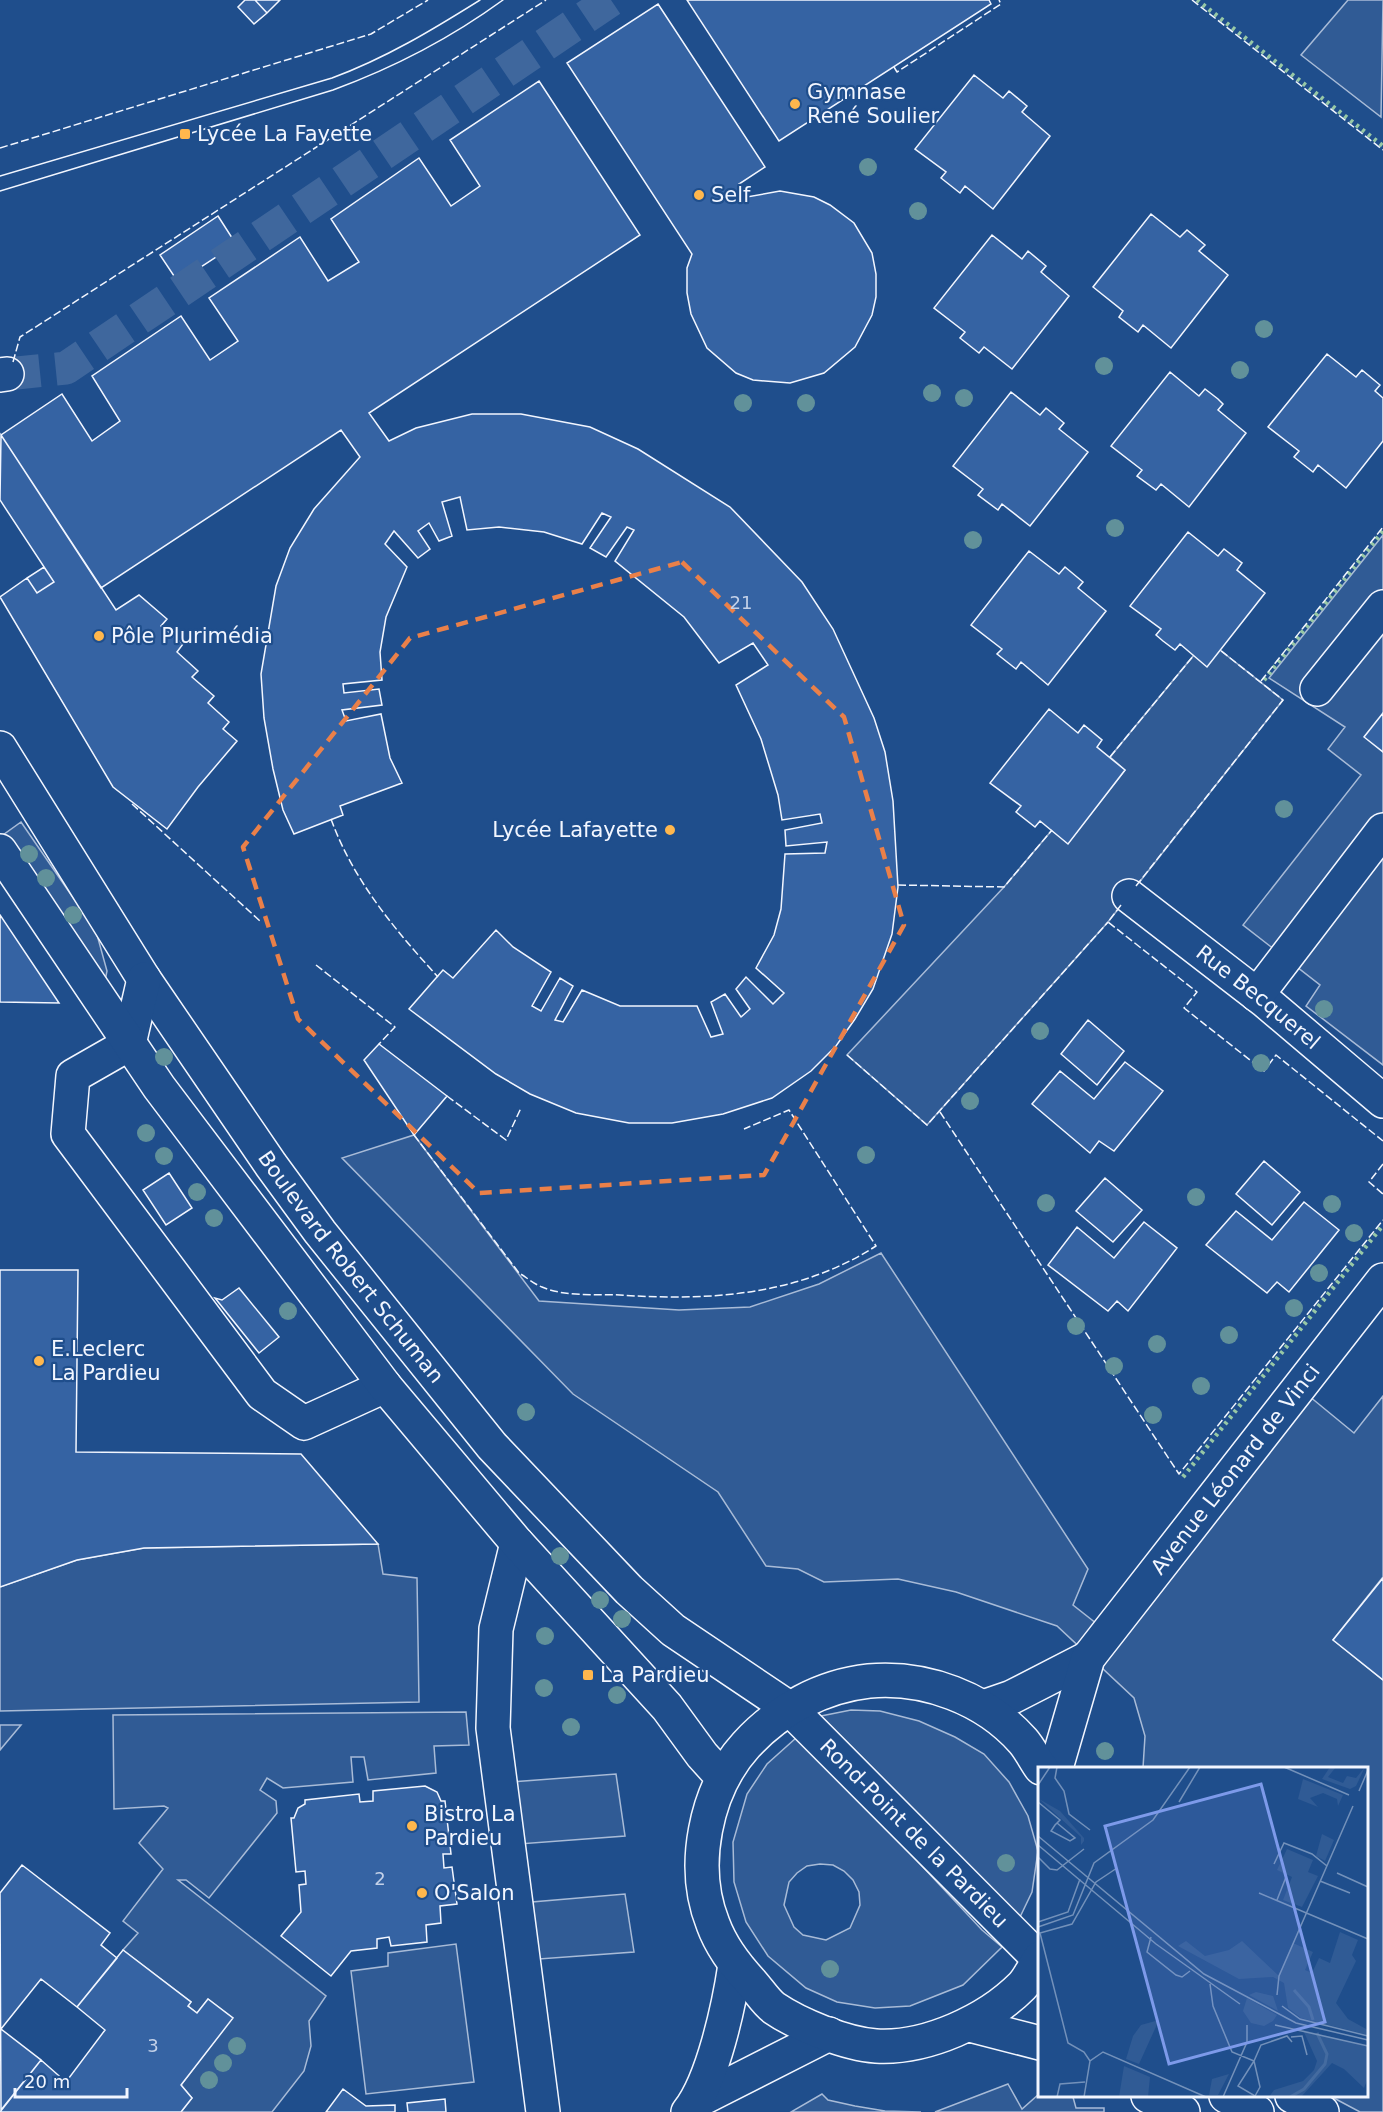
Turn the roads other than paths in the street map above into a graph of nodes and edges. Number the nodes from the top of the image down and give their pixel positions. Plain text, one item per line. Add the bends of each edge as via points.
1 (1383, 606) edge
2 (1317, 689) dead end
3 (0, 748) edge
4 (1383, 830) edge
5 (0, 851) edge
6 (1129, 896) dead end
7 (144, 979) junction
8 (1257, 995) junction
9 (129, 1044) junction
10 (1383, 1101) edge
11 (1383, 1280) edge
12 (385, 1386) junction
13 (517, 1543) junction
14 (1088, 1658) junction
15 (983, 1707) junction
16 (789, 1708) junction
17 (1040, 1767) edge
18 (1056, 1767) edge
19 (722, 1777) junction
20 (1038, 1958) edge
21 (1038, 1961) edge
22 (735, 1965) junction
23 (970, 2025) junction
24 (829, 2034) junction
25 (1038, 2042) edge
26 (1150, 2097) edge
27 (1228, 2097) edge
28 (1294, 2097) edge
29 (692, 2106) edge
30 (543, 2112) edge
31 (1182, 2112) edge
32 (1257, 2112) edge
33 (1322, 2112) edge

1 - 2 main road
3 - 7 main road, Boulevard Robert Schuman
4 - 8 main road
5 - 9 main road, Boulevard Robert Schuman
6 - 8 main road, Rue Becquerel
7 - 9 main road
7 - 16 main road, Boulevard Robert Schuman via 320,1232 492,1446 629,1590 673,1630
8 - 10 main road, Rue Becquerel
9 - 12 main road, Boulevard Robert Schuman
9 - 12 main road via 73,1076 68,1134 240,1365 262,1394 304,1423
11 - 14 main road, Avenue Léonard de Vinci
12 - 13 main road, Boulevard Robert Schuman
13 - 19 main road, Boulevard Robert Schuman via 667,1707
13 - 30 main road via 496,1629 493,1728
14 - 15 main road, Avenue Léonard de Vinci via 1012,1698
14 - 18 main road, Avenue Léonard de Vinci
15 - 16 main road, Rond-Point de la Pardieu via 940,1687 893,1679 846,1683
15 - 17 main road, Rond-Point de la Pardieu via 1023,1741
16 - 19 main road, Rond-Point de la Pardieu via 766,1724
16 - 20 main road, Rond-Point de la Pardieu
19 - 22 main road, Rond-Point de la Pardieu via 704,1836 703,1880 712,1923
21 - 23 main road, Rond-Point de la Pardieu via 1023,1986
22 - 24 main road, Rond-Point de la Pardieu via 773,2007
22 - 29 main road via 729,2008
23 - 24 main road, Rond-Point de la Pardieu via 927,2041 876,2046
23 - 25 main road
24 - 29 main road
26 - 31 main road
27 - 32 main road
28 - 33 main road

